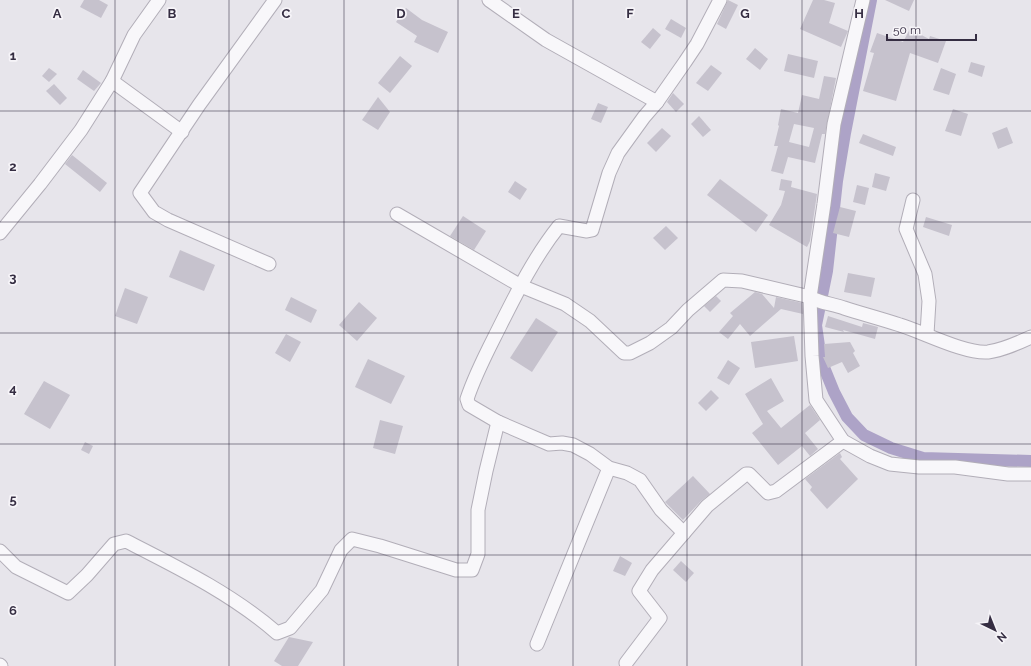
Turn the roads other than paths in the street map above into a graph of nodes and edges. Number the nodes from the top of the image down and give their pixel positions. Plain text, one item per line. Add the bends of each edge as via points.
1 (159, 0) edge
2 (275, 0) edge
3 (489, 0) edge
4 (720, 0) edge
5 (863, 0) edge
6 (112, 81) junction
7 (657, 102) junction
8 (182, 132) junction
9 (914, 200) dead end
10 (397, 214) dead end
11 (0, 233) edge
12 (269, 264) dead end
13 (522, 286) junction
14 (812, 299) junction
15 (926, 334) junction
16 (1031, 337) edge
17 (498, 422) junction
18 (843, 441) junction
19 (609, 468) junction
20 (1031, 474) edge
21 (684, 533) junction
22 (0, 551) edge
23 (537, 644) dead end
24 (626, 663) dead end

1 - 6 street via 134,35
2 - 8 street
3 - 7 street via 546,40
4 - 7 street via 697,44
5 - 14 street via 834,124
6 - 8 street
6 - 11 street via 58,161
7 - 13 street via 618,153 592,230 559,226 546,242
8 - 12 street via 140,193 154,212 168,220
9 - 15 street via 906,229 925,274 929,302
10 - 13 street
13 - 14 street via 565,304 590,321 624,353 630,353 650,343 671,328 723,280 742,281
13 - 17 street via 474,378 466,399 469,405
14 - 15 street
14 - 18 street via 812,356 816,400
15 - 16 street via 968,349 987,352 1012,346
17 - 19 street via 550,444 573,445
17 - 22 street via 478,510 478,554 472,570 456,570 352,539 341,550 322,590 290,628 277,633 224,593 126,541 114,544 88,575 68,593 16,567
18 - 20 street via 890,464
18 - 21 street via 776,491 768,493 746,474 707,506
19 - 21 street via 640,480 661,510
19 - 23 street
21 - 24 street via 652,570 639,591 660,618

